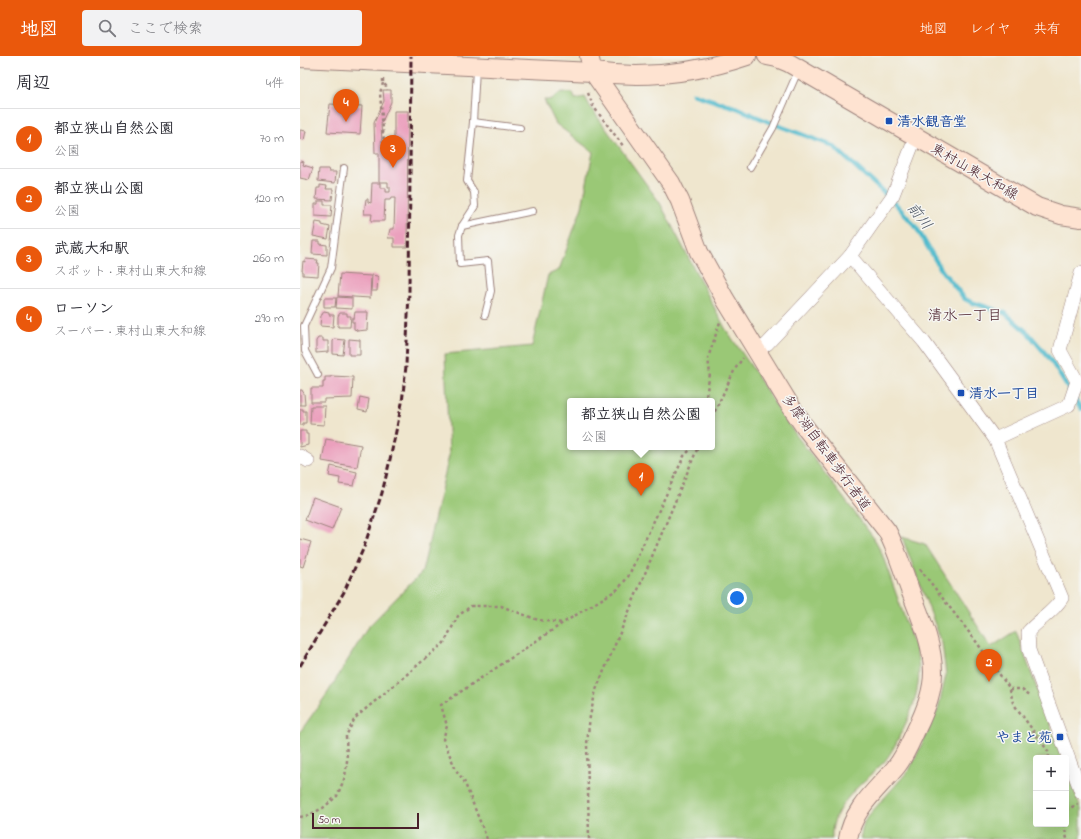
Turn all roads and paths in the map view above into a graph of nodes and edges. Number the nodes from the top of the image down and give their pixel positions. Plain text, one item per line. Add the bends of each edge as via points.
1 (740, 57) edge
2 (774, 57) edge
3 (300, 58) edge
4 (591, 64) edge
5 (477, 67) junction
6 (798, 69) junction
7 (383, 79) dead end
8 (383, 84) junction
9 (387, 90) dead end
10 (588, 93) dead end
11 (473, 122) junction
12 (520, 128) dead end
13 (916, 136) junction
14 (384, 142) dead end
15 (626, 148) dead end
16 (750, 167) dead end
17 (344, 168) dead end
18 (533, 211) dead end
19 (1081, 218) edge
20 (462, 226) junction
21 (850, 256) junction
22 (1081, 273) edge
23 (485, 315) dead end
24 (720, 321) dead end
25 (302, 326) edge
26 (750, 353) junction
27 (318, 375) dead end
28 (706, 398) edge
29 (715, 411) edge
30 (995, 439) junction
31 (690, 450) edge
32 (697, 450) edge
33 (917, 564) dead end
34 (563, 623) junction
35 (1010, 688) junction
36 (1050, 708) junction
37 (1049, 755) edge
38 (1081, 792) edge
39 (1081, 802) edge
40 (1069, 808) edge
41 (300, 817) edge
42 (1065, 827) edge
43 (487, 839) edge
44 (589, 839) edge
45 (848, 839) edge
46 (1067, 839) edge

1 - 4 street via 695,70 645,75 615,75
2 - 6 street, 東村山東大和線
3 - 5 street
4 - 5 street
4 - 26 street via 671,184 699,252
5 - 11 lane
6 - 13 street, 東村山東大和線
6 - 16 lane via 773,128
7 - 8 path
8 - 9 path
8 - 14 path via 380,94
10 - 15 path via 594,106
11 - 12 lane
11 - 20 lane via 467,181 474,192 475,206
13 - 19 street, 東村山東大和線 via 1037,207
13 - 21 street via 890,200
17 - 25 lane via 331,268
18 - 20 lane
20 - 23 lane via 459,235 460,264 488,261 491,291
21 - 26 street via 767,344
21 - 30 street via 924,342
22 - 30 street via 1060,350 1076,381 1069,405
24 - 28 path via 708,358 710,374
25 - 27 lane via 304,351
26 - 29 path via 735,369
26 - 45 street via 887,531 929,644 933,672 931,692 919,725 903,757 862,804
30 - 36 street via 1062,598 1057,607 1028,632 1029,650
31 - 34 path via 684,456 628,577 618,589
32 - 44 path via 596,690 587,744
33 - 35 path
34 - 41 path via 538,620 501,606 471,606 458,616 444,643 355,718 346,736 345,777 337,796 323,808
34 - 43 path via 441,705 447,726 443,739 456,770 464,781
35 - 36 path via 1022,689
35 - 37 path via 1013,703
36 - 38 street
39 - 40 path
42 - 46 path

